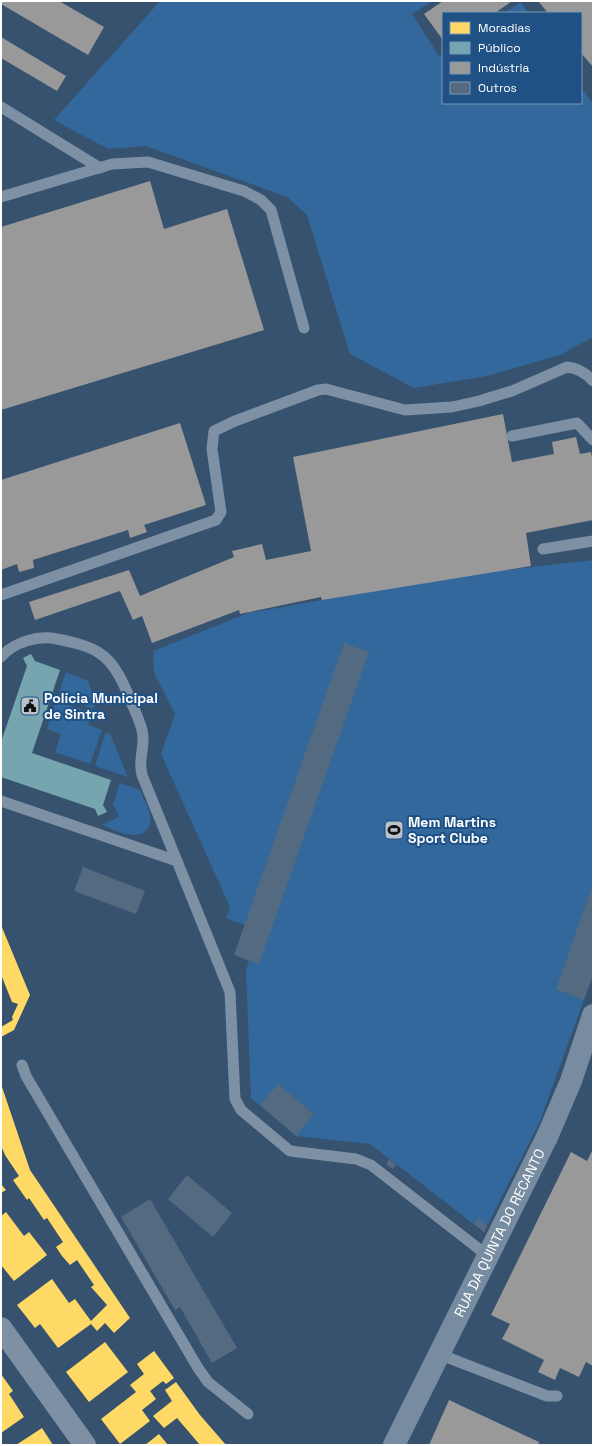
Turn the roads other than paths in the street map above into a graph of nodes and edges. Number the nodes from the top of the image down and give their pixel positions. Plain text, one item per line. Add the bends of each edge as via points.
1 (1, 107) edge
2 (100, 168) junction
3 (1, 197) edge
4 (304, 328) dead end
5 (593, 381) edge
6 (512, 436) dead end
7 (593, 440) edge
8 (593, 541) edge
9 (543, 549) dead end
10 (1, 595) edge
11 (1, 657) edge
12 (1, 801) edge
13 (177, 861) junction
14 (593, 1015) edge
15 (22, 1065) dead end
16 (488, 1256) junction
17 (1, 1328) edge
18 (440, 1353) junction
19 (557, 1396) dead end
20 (248, 1414) dead end
21 (85, 1445) edge
22 (394, 1445) edge

1 - 2 lane
2 - 3 lane
2 - 4 lane via 112,164 148,162 244,191 261,200 271,210
5 - 10 lane via 582,372 567,367 512,391 479,401 452,407 405,410 326,389 318,390 214,431 212,449 221,512 216,520
6 - 7 lane via 577,423
8 - 9 lane
11 - 13 lane via 18,644 34,639 51,638 91,649 112,663 121,677 141,726 142,775
12 - 13 lane
13 - 16 lane via 230,992 235,1098 241,1110 290,1150 356,1159 371,1165
14 - 16 street, RUA DA QUINTA DO RECANTO via 547,1137
15 - 20 lane via 26,1076 198,1368 208,1382
16 - 18 street, RUA DA QUINTA DO RECANTO
17 - 21 street
18 - 19 lane via 547,1396
18 - 22 street, RUA DA QUINTA DO RECANTO

